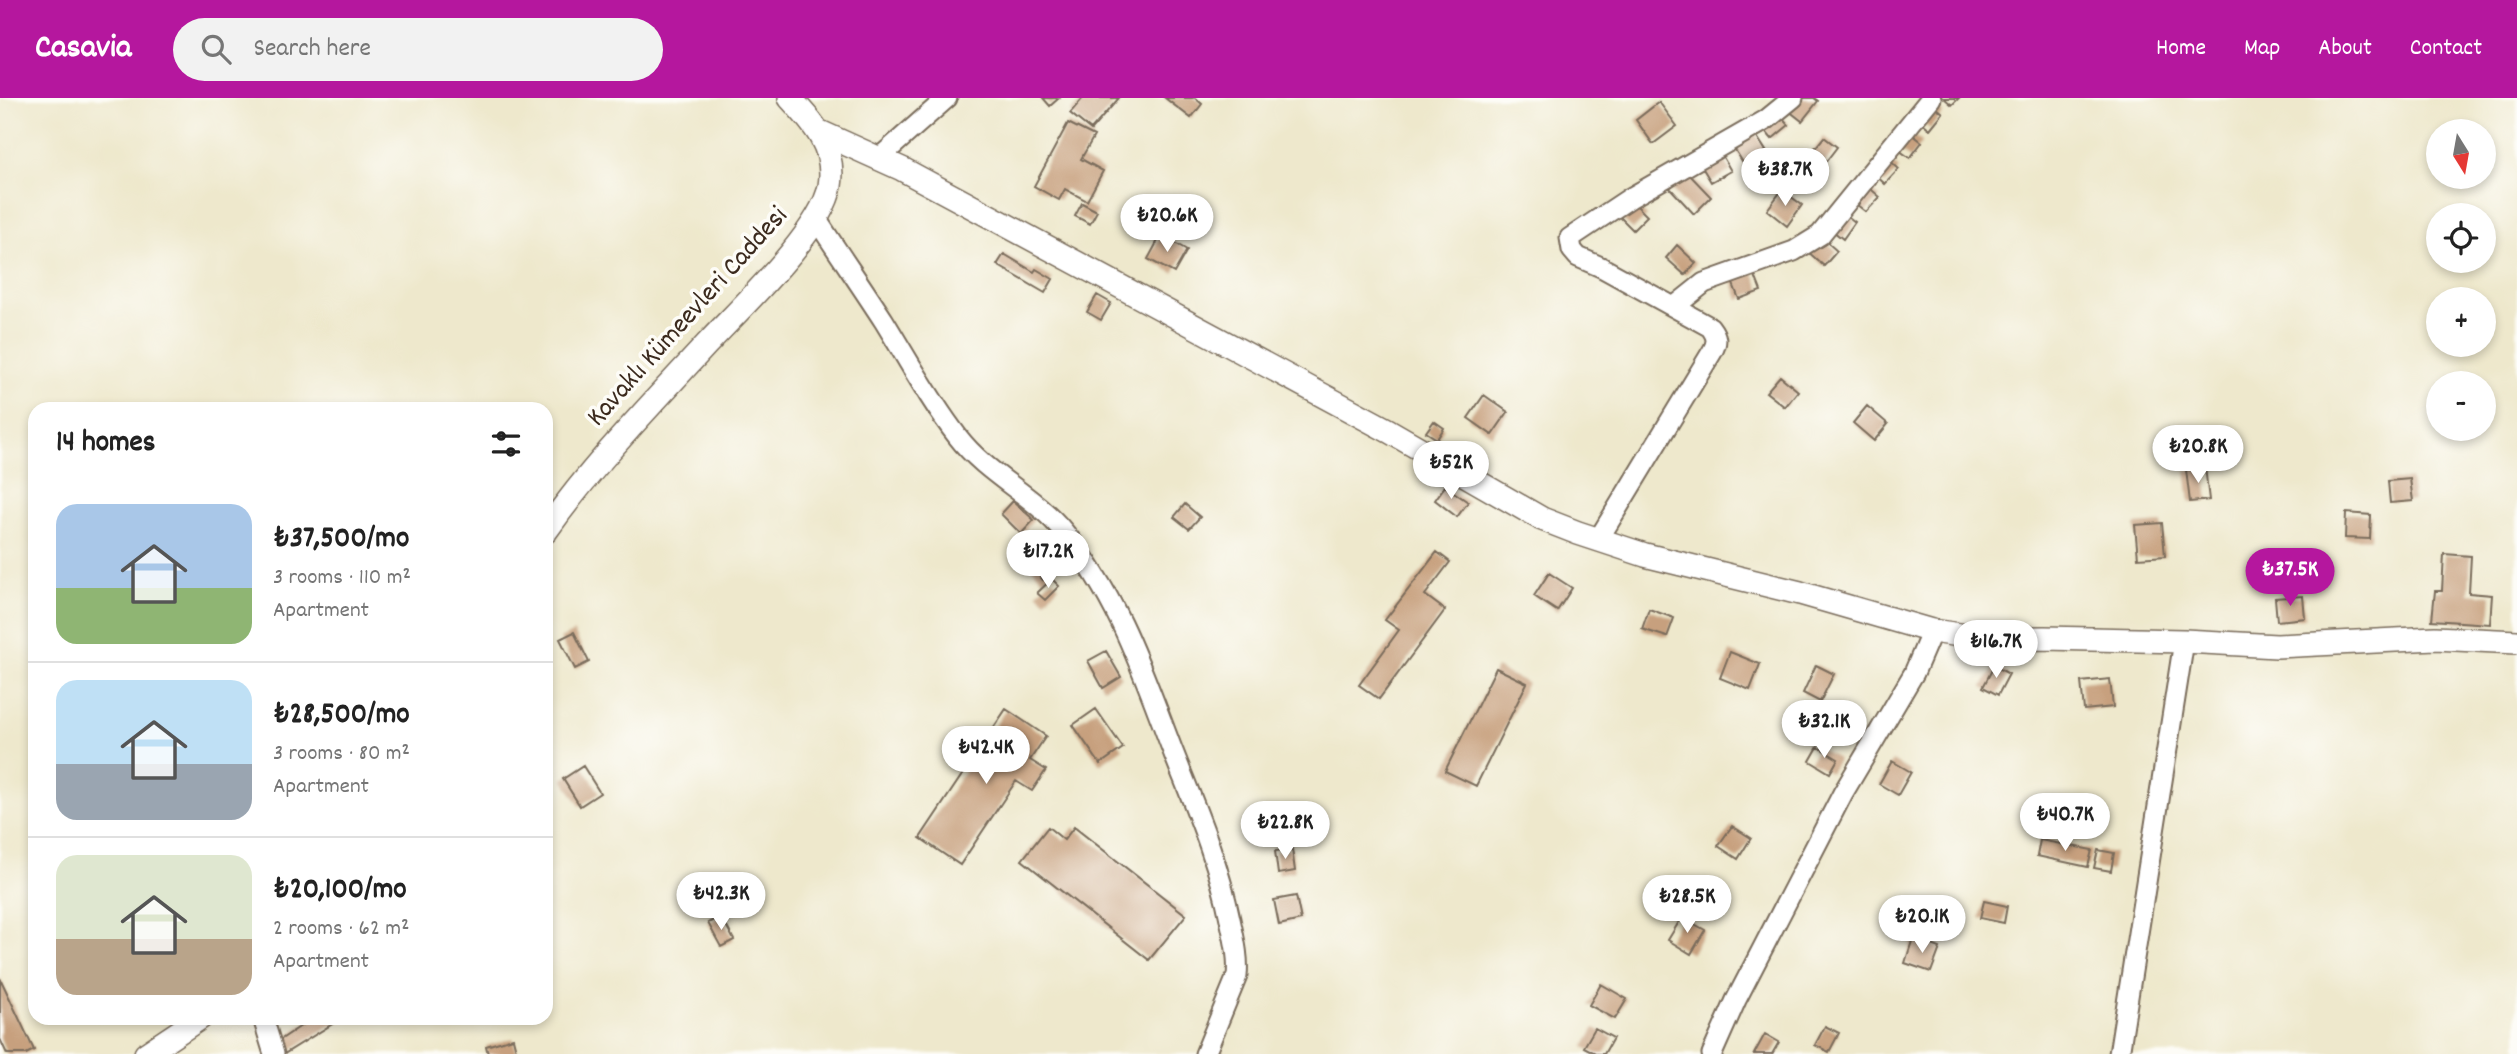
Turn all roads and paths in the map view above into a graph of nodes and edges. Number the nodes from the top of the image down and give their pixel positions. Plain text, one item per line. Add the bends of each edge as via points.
1 (790, 98) edge
2 (947, 98) edge
3 (1793, 98) edge
4 (1931, 98) edge
5 (820, 132) junction
6 (878, 159) junction
7 (817, 220) junction
8 (1674, 307) junction
9 (553, 522) edge
10 (1598, 540) junction
11 (1932, 631) junction
12 (2184, 641) junction
13 (2517, 642) edge
14 (190, 1025) edge
15 (265, 1025) edge
16 (146, 1054) edge
17 (274, 1054) edge
18 (1205, 1054) edge
19 (1713, 1054) edge
20 (2119, 1054) edge

1 - 5 street, Kavaklı Kümeevleri Caddesi
2 - 6 street
3 - 8 street via 1766,120 1570,238 1578,257
4 - 8 street via 1820,235 1794,251 1711,280
5 - 6 street
5 - 7 street, Kavaklı Kümeevleri Caddesi via 827,145 830,174
6 - 10 street via 1389,431 1542,519
7 - 9 street, Kavaklı Kümeevleri Caddesi via 630,428
7 - 18 street via 960,440 1063,530 1104,589 1133,645 1216,860 1235,941 1237,976
8 - 10 street via 1710,327 1716,345
10 - 11 street
11 - 12 street via 1988,639
11 - 19 street via 1914,673 1843,793
12 - 13 street via 2277,646 2435,638
12 - 20 street
14 - 16 street
15 - 17 street

